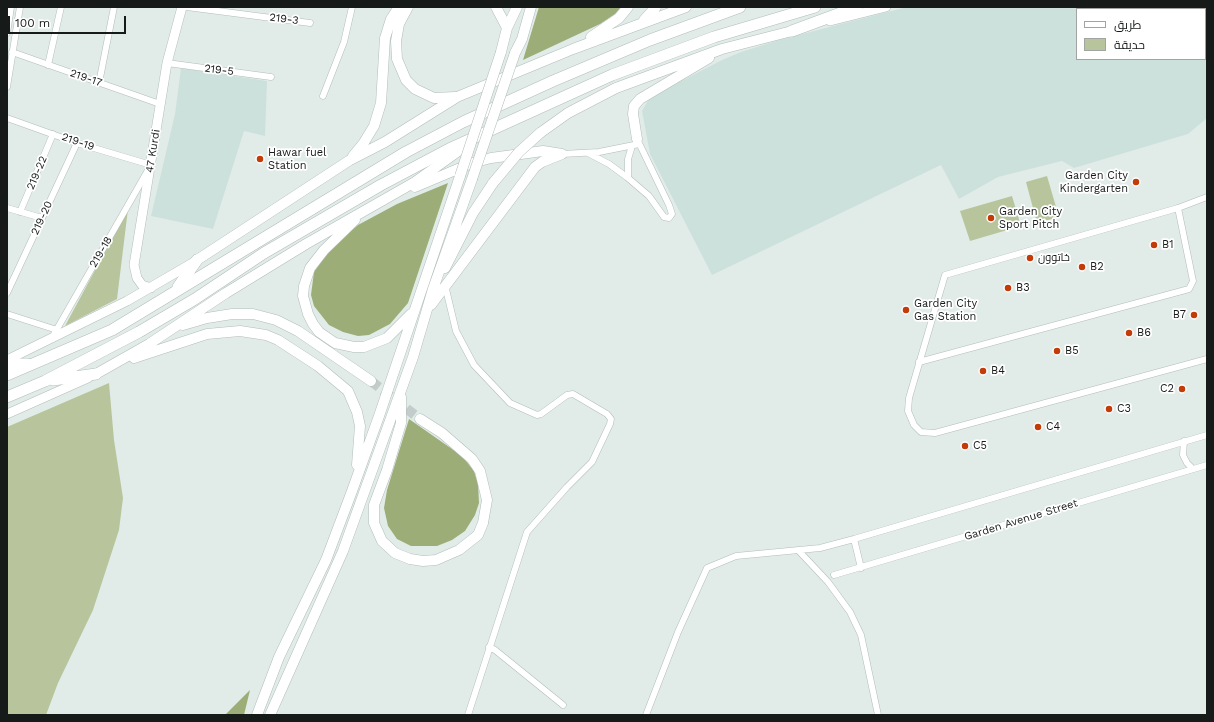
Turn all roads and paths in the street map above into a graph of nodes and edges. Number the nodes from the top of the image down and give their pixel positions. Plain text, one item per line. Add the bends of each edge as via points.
1 (11, 7) edge
2 (20, 7) edge
3 (61, 7) edge
4 (114, 7) edge
5 (182, 7) edge
6 (187, 7) edge
7 (352, 7) edge
8 (399, 7) edge
9 (408, 7) edge
10 (496, 7) edge
11 (517, 7) edge
12 (531, 7) edge
13 (628, 7) edge
14 (656, 7) edge
15 (686, 7) edge
16 (740, 7) edge
17 (815, 7) edge
18 (857, 7) edge
19 (886, 7) edge
20 (8, 16) edge
21 (643, 22) junction
22 (310, 23) dead end
23 (507, 28) junction
24 (792, 31) junction
25 (7, 33) edge
26 (573, 49) junction
27 (722, 49) junction
28 (12, 52) junction
29 (167, 63) junction
30 (48, 65) junction
31 (271, 77) dead end
32 (99, 83) junction
33 (7, 87) edge
34 (323, 96) dead end
35 (457, 97) junction
36 (160, 104) junction
37 (7, 118) edge
38 (54, 134) junction
39 (480, 134) junction
40 (77, 143) junction
41 (636, 143) junction
42 (588, 153) junction
43 (562, 154) junction
44 (350, 160) junction
45 (151, 164) junction
46 (628, 178) junction
47 (392, 195) junction
48 (1207, 197) edge
49 (369, 207) junction
50 (7, 208) edge
51 (1178, 208) junction
52 (20, 212) junction
53 (42, 218) junction
54 (197, 260) junction
55 (436, 279) junction
56 (445, 285) junction
57 (151, 288) junction
58 (7, 293) edge
59 (175, 293) junction
60 (415, 308) junction
61 (427, 309) junction
62 (7, 314) edge
63 (174, 327) junction
64 (57, 330) junction
65 (52, 339) junction
66 (1207, 359) edge
67 (7, 360) edge
68 (919, 362) junction
69 (7, 364) edge
70 (34, 364) junction
71 (96, 374) junction
72 (7, 375) edge
73 (45, 381) junction
74 (372, 381) tunnel mouth
75 (401, 389) junction
76 (7, 397) edge
77 (7, 414) edge
78 (420, 419) tunnel mouth
79 (1207, 435) edge
80 (1184, 441) junction
81 (1207, 465) edge
82 (1192, 468) junction
83 (352, 491) junction
84 (854, 539) junction
85 (330, 548) junction
86 (798, 550) junction
87 (342, 551) junction
88 (861, 568) junction
89 (834, 575) dead end
90 (489, 647) junction
91 (563, 705) dead end
92 (257, 715) edge
93 (270, 715) edge
94 (468, 715) edge
95 (646, 715) edge
96 (878, 715) edge

1 - 20 street
2 - 28 street
3 - 30 street
4 - 32 street
5 - 29 main road, 47 Kurdi
6 - 22 street, 219-3
7 - 34 street via 344,42
8 - 44 main road via 384,38 381,103 374,126
9 - 35 main road via 399,24 396,41 397,59 406,80 415,89 434,98
10 - 23 main road
11 - 23 main road
12 - 55 main road, bridge
13 - 26 main road via 619,18
14 - 21 main road
15 - 21 main road
16 - 59 highway via 650,40 463,122 406,152 223,261
17 - 39 highway via 714,37 612,75
18 - 24 highway
19 - 24 main road
20 - 25 street
21 - 26 main road
23 - 60 main road, bridge
24 - 27 main road
26 - 35 main road
27 - 41 main road via 640,99 632,114
27 - 55 main road, bridge via 616,88 568,112 540,133 519,152 493,183 473,213 452,257
28 - 30 street, 219-17
28 - 33 street
29 - 31 street, 219-5
29 - 36 main road, 47 Kurdi
30 - 32 street, 219-17
32 - 36 street, 219-17
35 - 44 main road via 385,142
36 - 45 main road, 47 Kurdi
37 - 38 street, 219-19
38 - 40 street, 219-19
38 - 52 street, 219-22
39 - 47 main road via 437,167
39 - 73 highway via 381,186 264,253 195,299 139,332
40 - 45 street, 219-19
40 - 53 street, 219-20
41 - 42 street
41 - 46 street via 628,159
41 - 46 street via 669,205 671,217 664,217 649,196
42 - 43 street
42 - 46 street
43 - 47 main road via 543,151 491,158
43 - 56 main road via 535,167
44 - 54 main road
45 - 57 main road, 47 Kurdi via 134,270 139,282
45 - 64 street, 219-18
47 - 49 main road
48 - 51 street
49 - 60 main road via 324,250 310,268 303,296 308,314 319,332 331,341 364,347 386,338 402,325
49 - 63 main road via 253,276
50 - 52 street
51 - 68 street via 945,275
51 - 68 street via 1193,281 1189,289
52 - 53 street
53 - 58 street, 219-20
54 - 57 main road
54 - 59 highway
55 - 61 main road
56 - 61 main road
56 - 90 street via 456,331 474,365 510,403 537,415 567,395 573,394 611,419 592,462 527,532
57 - 65 main road
59 - 70 highway via 112,330
60 - 83 main road
61 - 75 main road
62 - 64 street
63 - 71 main road
63 - 74 main road via 232,314 265,317 287,324
64 - 65 street, 219-18
65 - 67 main road
66 - 68 street via 930,434 921,432 908,411
69 - 70 highway
70 - 72 highway
71 - 73 highway
71 - 77 main road
71 - 83 main road via 207,334 240,331 266,335 278,340 330,375 348,391 353,401 360,426 358,461
73 - 76 highway
75 - 78 main road via 401,423 374,505 374,523 382,541 395,553 423,561 436,560 459,550 478,535 487,500 480,471 472,459 442,433
75 - 87 main road
79 - 80 street
80 - 82 street via 1183,455
80 - 84 street
81 - 82 street, Garden Avenue Street
82 - 88 street, Garden Avenue Street
83 - 85 main road
84 - 86 street via 820,548
84 - 88 street
85 - 87 main road
85 - 92 main road via 279,658
86 - 95 street via 736,556 707,568 678,632
86 - 96 street via 828,582 850,612 861,635
87 - 93 main road
88 - 89 street, Garden Avenue Street
90 - 91 street
90 - 94 street

